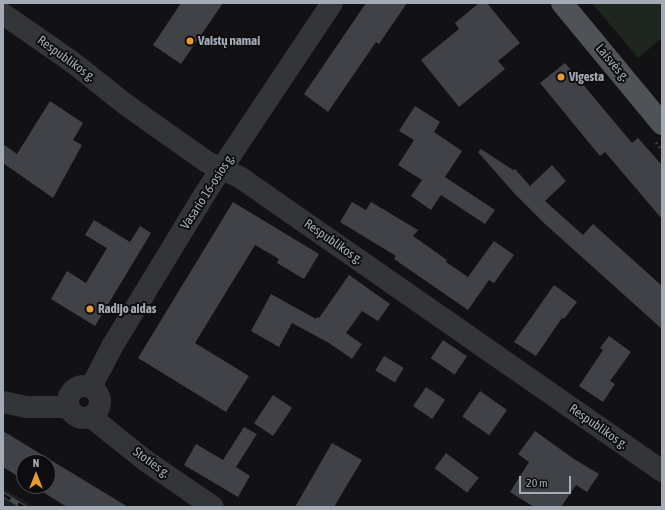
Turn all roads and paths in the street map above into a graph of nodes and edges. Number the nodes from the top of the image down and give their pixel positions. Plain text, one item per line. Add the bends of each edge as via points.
1 (332, 3) edge
2 (562, 3) edge
3 (3, 14) edge
4 (662, 124) edge
5 (222, 169) junction
6 (3, 387) edge
7 (91, 387) junction
8 (3, 402) edge
9 (26, 407) junction
10 (68, 407) junction
11 (91, 417) junction
12 (662, 471) edge
13 (213, 507) edge

1 - 5 street, Vasario 16-osios g.
2 - 4 main road, Laisvės g.
3 - 5 street, Respublikos g. via 207,162
5 - 7 street, Vasario 16-osios g. via 113,345
5 - 12 street, Respublikos g. via 241,178
6 - 9 street via 15,394
7 - 10 street via 80,386 71,392
7 - 11 street via 98,394 100,404 99,410
8 - 9 street
9 - 10 street
10 - 11 street via 80,418
11 - 13 street, Stoties g. via 146,461

